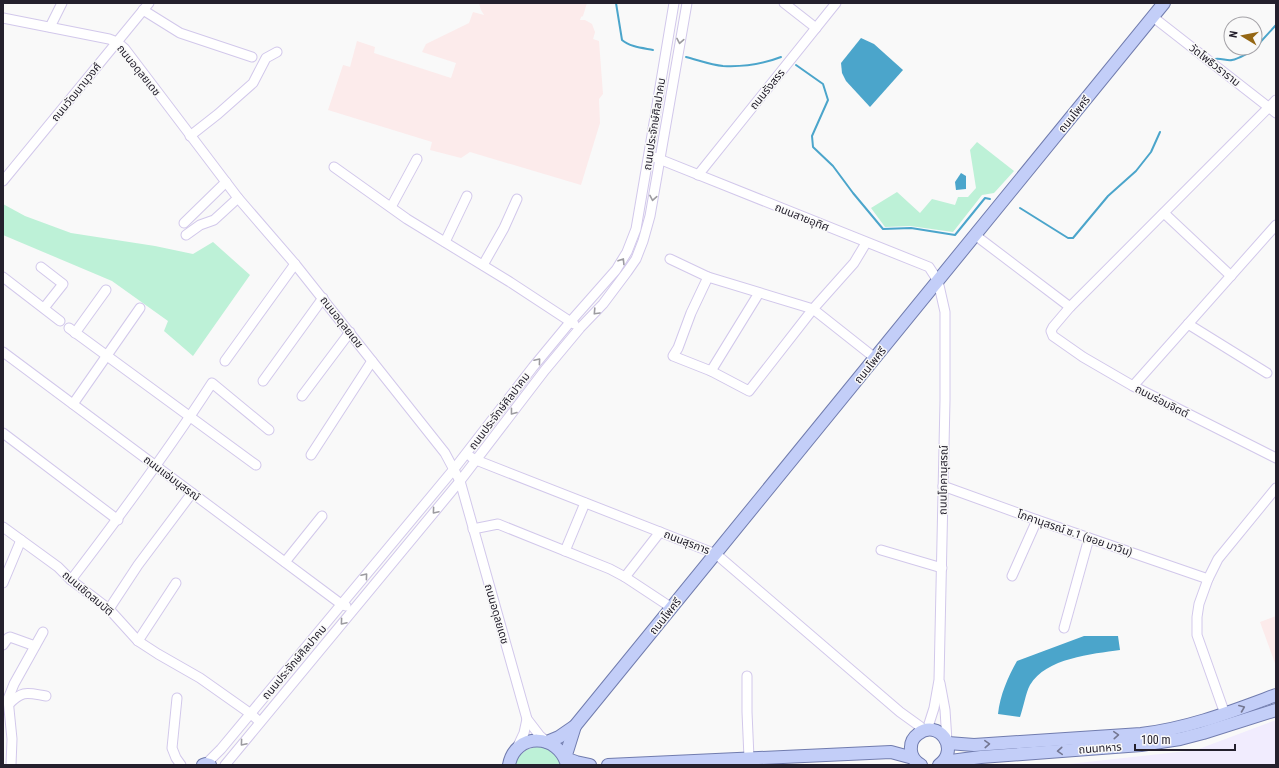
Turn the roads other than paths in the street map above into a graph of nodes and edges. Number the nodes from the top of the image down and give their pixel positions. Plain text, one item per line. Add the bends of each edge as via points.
1 (62, 3) edge
2 (674, 3) edge
3 (687, 3) edge
4 (784, 3) edge
5 (836, 3) edge
6 (1164, 3) edge
7 (146, 6) edge
8 (1153, 17) junction
9 (3, 18) edge
10 (50, 27) junction
11 (816, 28) junction
12 (117, 42) junction
13 (277, 52) dead end
14 (252, 57) dead end
15 (663, 68) junction
16 (675, 71) junction
17 (1276, 100) edge
18 (1268, 107) junction
19 (1276, 114) edge
20 (190, 136) junction
21 (649, 155) junction
22 (417, 159) dead end
23 (660, 159) junction
24 (334, 167) dead end
25 (6, 171) edge
26 (698, 175) junction
27 (3, 181) edge
28 (226, 182) junction
29 (467, 196) dead end
30 (238, 198) junction
31 (517, 199) dead end
32 (391, 207) junction
33 (1164, 212) junction
34 (184, 223) dead end
35 (1276, 225) edge
36 (186, 235) dead end
37 (975, 235) junction
38 (445, 242) junction
39 (866, 243) junction
40 (670, 259) dead end
41 (295, 264) junction
42 (483, 265) junction
43 (41, 266) dead end
44 (1231, 276) junction
45 (3, 277) edge
46 (708, 277) junction
47 (938, 281) junction
48 (106, 290) dead end
49 (759, 293) junction
50 (323, 298) junction
51 (1070, 307) junction
52 (44, 308) junction
53 (140, 308) dead end
54 (813, 309) junction
55 (60, 321) dead end
56 (571, 321) junction
57 (1188, 324) junction
58 (580, 328) junction
59 (350, 332) junction
60 (3, 352) edge
61 (106, 355) junction
62 (875, 358) junction
63 (225, 361) dead end
64 (372, 361) junction
65 (711, 371) junction
66 (1267, 373) dead end
67 (263, 381) dead end
68 (1133, 386) junction
69 (302, 396) dead end
70 (73, 404) junction
71 (191, 416) junction
72 (268, 430) dead end
73 (3, 433) edge
74 (467, 453) junction
75 (311, 455) dead end
76 (1276, 458) edge
77 (476, 460) junction
78 (256, 465) dead end
79 (155, 466) junction
80 (454, 469) junction
81 (460, 481) junction
82 (943, 486) junction
83 (1276, 488) edge
84 (192, 493) junction
85 (585, 503) junction
86 (322, 516) dead end
87 (118, 520) junction
88 (1037, 520) junction
89 (3, 527) edge
90 (473, 529) junction
91 (660, 532) junction
92 (1089, 538) junction
93 (21, 540) junction
94 (881, 550) dead end
95 (565, 551) junction
96 (716, 554) junction
97 (285, 562) junction
98 (942, 568) junction
99 (1012, 576) dead end
100 (625, 577) junction
101 (1208, 579) junction
102 (71, 580) junction
103 (3, 583) edge
104 (176, 583) dead end
105 (341, 604) junction
106 (672, 608) junction
107 (109, 609) junction
108 (353, 609) junction
109 (1064, 628) dead end
110 (43, 632) dead end
111 (138, 641) junction
112 (3, 645) edge
113 (35, 646) junction
114 (747, 676) dead end
115 (939, 680) junction
116 (1276, 695) edge
117 (46, 696) dead end
118 (177, 698) dead end
119 (8, 704) junction
120 (1276, 710) edge
121 (250, 714) junction
122 (1225, 714) junction
123 (527, 719) junction
124 (260, 722) junction
125 (575, 726) junction
126 (920, 734) junction
127 (547, 742) junction
128 (947, 742) junction
129 (516, 751) junction
130 (890, 752) junction
131 (749, 758) junction
132 (566, 761) edge
133 (916, 762) edge
134 (941, 763) edge
135 (11, 765) edge
136 (181, 765) edge
137 (207, 765) edge
138 (225, 765) edge
139 (509, 765) edge
140 (590, 765) edge
141 (608, 765) edge

1 - 10 street
2 - 15 street, ถนนประจักษ์ศิลปาคม
3 -> 16 street, ถนนประจักษ์ศิลปาคม
4 - 11 street
5 - 11 street, ถนนรังสรร
6 - 8 main road, ถนนโพศรี
7 - 12 street, ถนนวัฒนานุวงศ์
7 - 14 street via 180,33
8 - 18 street, วัดโพธิวราราม
8 - 37 main road, ถนนโพศรี
9 - 10 street, ถนนอดุลยเดช
10 - 12 street, ถนนอดุลยเดช
11 - 26 street, ถนนรังสรร
12 - 20 street, ถนนอดุลยเดช via 125,49
12 - 25 street, ถนนวัฒนานุวงศ์
13 - 20 street via 266,58 253,83
15 - 16 street
15 - 21 street, ถนนประจักษ์ศิลปาคม
16 - 23 street, ถนนประจักษ์ศิลปาคม
17 - 18 street
18 - 19 street, วัดโพธิวราราม
18 - 33 street
20 - 28 street, ถนนอดุลยเดช
21 - 23 street, ถนนสายอุทิศ
56 -> 21 street, ถนนประจักษ์ศิลปาคม via 616,270 627,252 636,229
22 - 32 street
23 - 26 street, ถนนสายอุทิศ
23 -> 58 street, ถนนประจักษ์ศิลปาคม via 650,216 636,259 603,304
24 - 32 street
25 - 27 street, ถนนวัฒนานุวงศ์
26 - 39 street, ถนนสายอุทิศ
28 - 30 street, ถนนอดุลยเดช
28 - 34 street
29 - 38 street
30 - 36 street via 214,220 200,225
30 - 41 street, ถนนอดุลยเดช
31 - 42 street
32 - 38 street
33 - 44 street
33 - 51 street
35 - 44 street
37 - 47 main road, ถนนโพศรี
37 - 51 street
38 - 42 street
39 - 47 street, ถนนสายอุทิศ via 929,267
39 - 54 street via 854,263
40 - 46 street
41 - 50 street, ถนนอดุลยเดช
41 - 63 street
42 - 56 street
43 - 52 street via 63,284
44 - 57 street
45 - 52 street
46 - 49 street
46 - 65 street via 673,356
47 - 62 main road, ถนนโพศรี
47 - 82 street, ถนนโภคานุสรณ์ via 945,312
48 - 61 street via 72,331
49 - 54 street
49 - 65 street
50 - 59 street, ถนนอดุลยเดช
50 - 67 street
51 - 68 street, ถนนร่อมจิตต์ via 1053,327 1053,336
52 - 55 street
53 - 61 street
54 - 62 street
54 - 65 street via 749,391
56 - 58 street
74 -> 56 street, ถนนประจักษ์ศิลปาคม
57 - 66 street
57 - 68 street
58 -> 77 street, ถนนประจักษ์ศิลปาคม
59 - 64 street, ถนนอดุลยเดช
59 - 69 street
60 - 70 street, ถนนแจ่มนุสรณ์
61 - 70 street
61 - 71 street
62 - 96 main road, ถนนโพศรี
64 - 75 street
64 - 80 street, ถนนอดุลยเดช via 445,453
68 - 76 street, ถนนร่อมจิตต์
70 - 79 street, ถนนแจ่มนุสรณ์
71 - 72 street via 212,383
71 - 78 street
71 - 79 street
73 - 87 street
74 - 77 street, ถนนสุรการ
74 - 80 street, ถนนประจักษ์ศิลปาคม
77 - 81 street, ถนนประจักษ์ศิลปาคม
77 - 85 street, ถนนสุรการ
79 - 84 street, ถนนแจ่มนุสรณ์
79 - 87 street
80 - 81 street, ถนนอดุลยเดช
105 -> 80 street, ถนนประจักษ์ศิลปาคม
81 - 90 street, ถนนอดุลยเดช
81 -> 108 street, ถนนประจักษ์ศิลปาคม
82 - 88 street, โภคานุสรณ์ ซ.1 (ซอย มาวิน)
82 - 98 street, ถนนโภคานุสรณ์
83 - 101 street via 1218,559
84 - 97 street, ถนนแจ่มนุสรณ์
84 - 107 street via 138,565
85 - 91 street, ถนนสุรการ
85 - 95 street
86 - 97 street
87 - 102 street
88 - 92 street, โภคานุสรณ์ ซ.1 (ซอย มาวิน)
88 - 99 street
89 - 93 street, ถนนเชิดสมบัติ
90 - 95 street via 498,524
90 - 123 street, ถนนอดุลยเดช
91 - 96 street, ถนนสุรการ
91 - 100 street
92 - 101 street, โภคานุสรณ์ ซ.1 (ซอย มาวิน)
92 - 109 street
93 - 102 street, ถนนเชิดสมบัติ via 58,567
93 - 103 street
94 - 98 street
95 - 100 street
96 - 106 main road, ถนนโพศรี
96 - 126 street, ถนนสุรการ via 900,712
97 - 105 street, ถนนแจ่มนุสรณ์
98 - 115 street, ถนนโภคานุสรณ์
100 - 106 street
101 - 122 street via 1199,604 1197,635
102 - 107 street, ถนนเชิดสมบัติ
104 - 111 street
105 - 108 street, ถนนแจ่มนุสรณ์
105 - 121 street, ถนนประจักษ์ศิลปาคม
106 - 125 main road, ถนนโพศรี
107 - 111 street, ถนนเชิดสมบัติ
108 -> 124 street, ถนนประจักษ์ศิลปาคม
110 - 113 street
111 - 121 street, ถนนเชิดสมบัติ via 200,678
112 - 113 street via 10,637
113 - 119 street via 14,684
114 - 131 street
115 - 126 street, ถนนโภคานุสรณ์ via 934,708
115 - 128 street, ถนนโภคานุสรณ์ via 943,693
122 -> 116 main road, ถนนทหาร
117 - 119 street via 21,694
118 - 136 street via 172,748
119 - 135 street via 12,739
120 -> 134 main road, ถนนทหาร via 1204,734 1180,739 1141,745 981,757
121 - 124 street, ถนนเชิดสมบัติ
121 - 137 street, ถนนประจักษ์ศิลปาคม
128 -> 122 main road, ถนนทหาร via 974,745 1141,734 1179,728
123 - 127 street, ถนนอดุลยเดช
123 - 129 street
124 -> 138 street, ถนนประจักษ์ศิลปาคม
125 - 127 main road, ถนนโพศรี
125 - 132 main road, ถนนโพศรี
126 - 128 main road via 932,730 941,734
126 - 130 main road
126 - 133 main road via 911,748
127 - 129 main road via 532,741 520,746
127 - 132 main road via 557,747
128 - 134 main road via 948,751
129 - 139 main road
130 - 131 main road
130 - 133 main road
131 - 141 main road
132 - 140 main road

